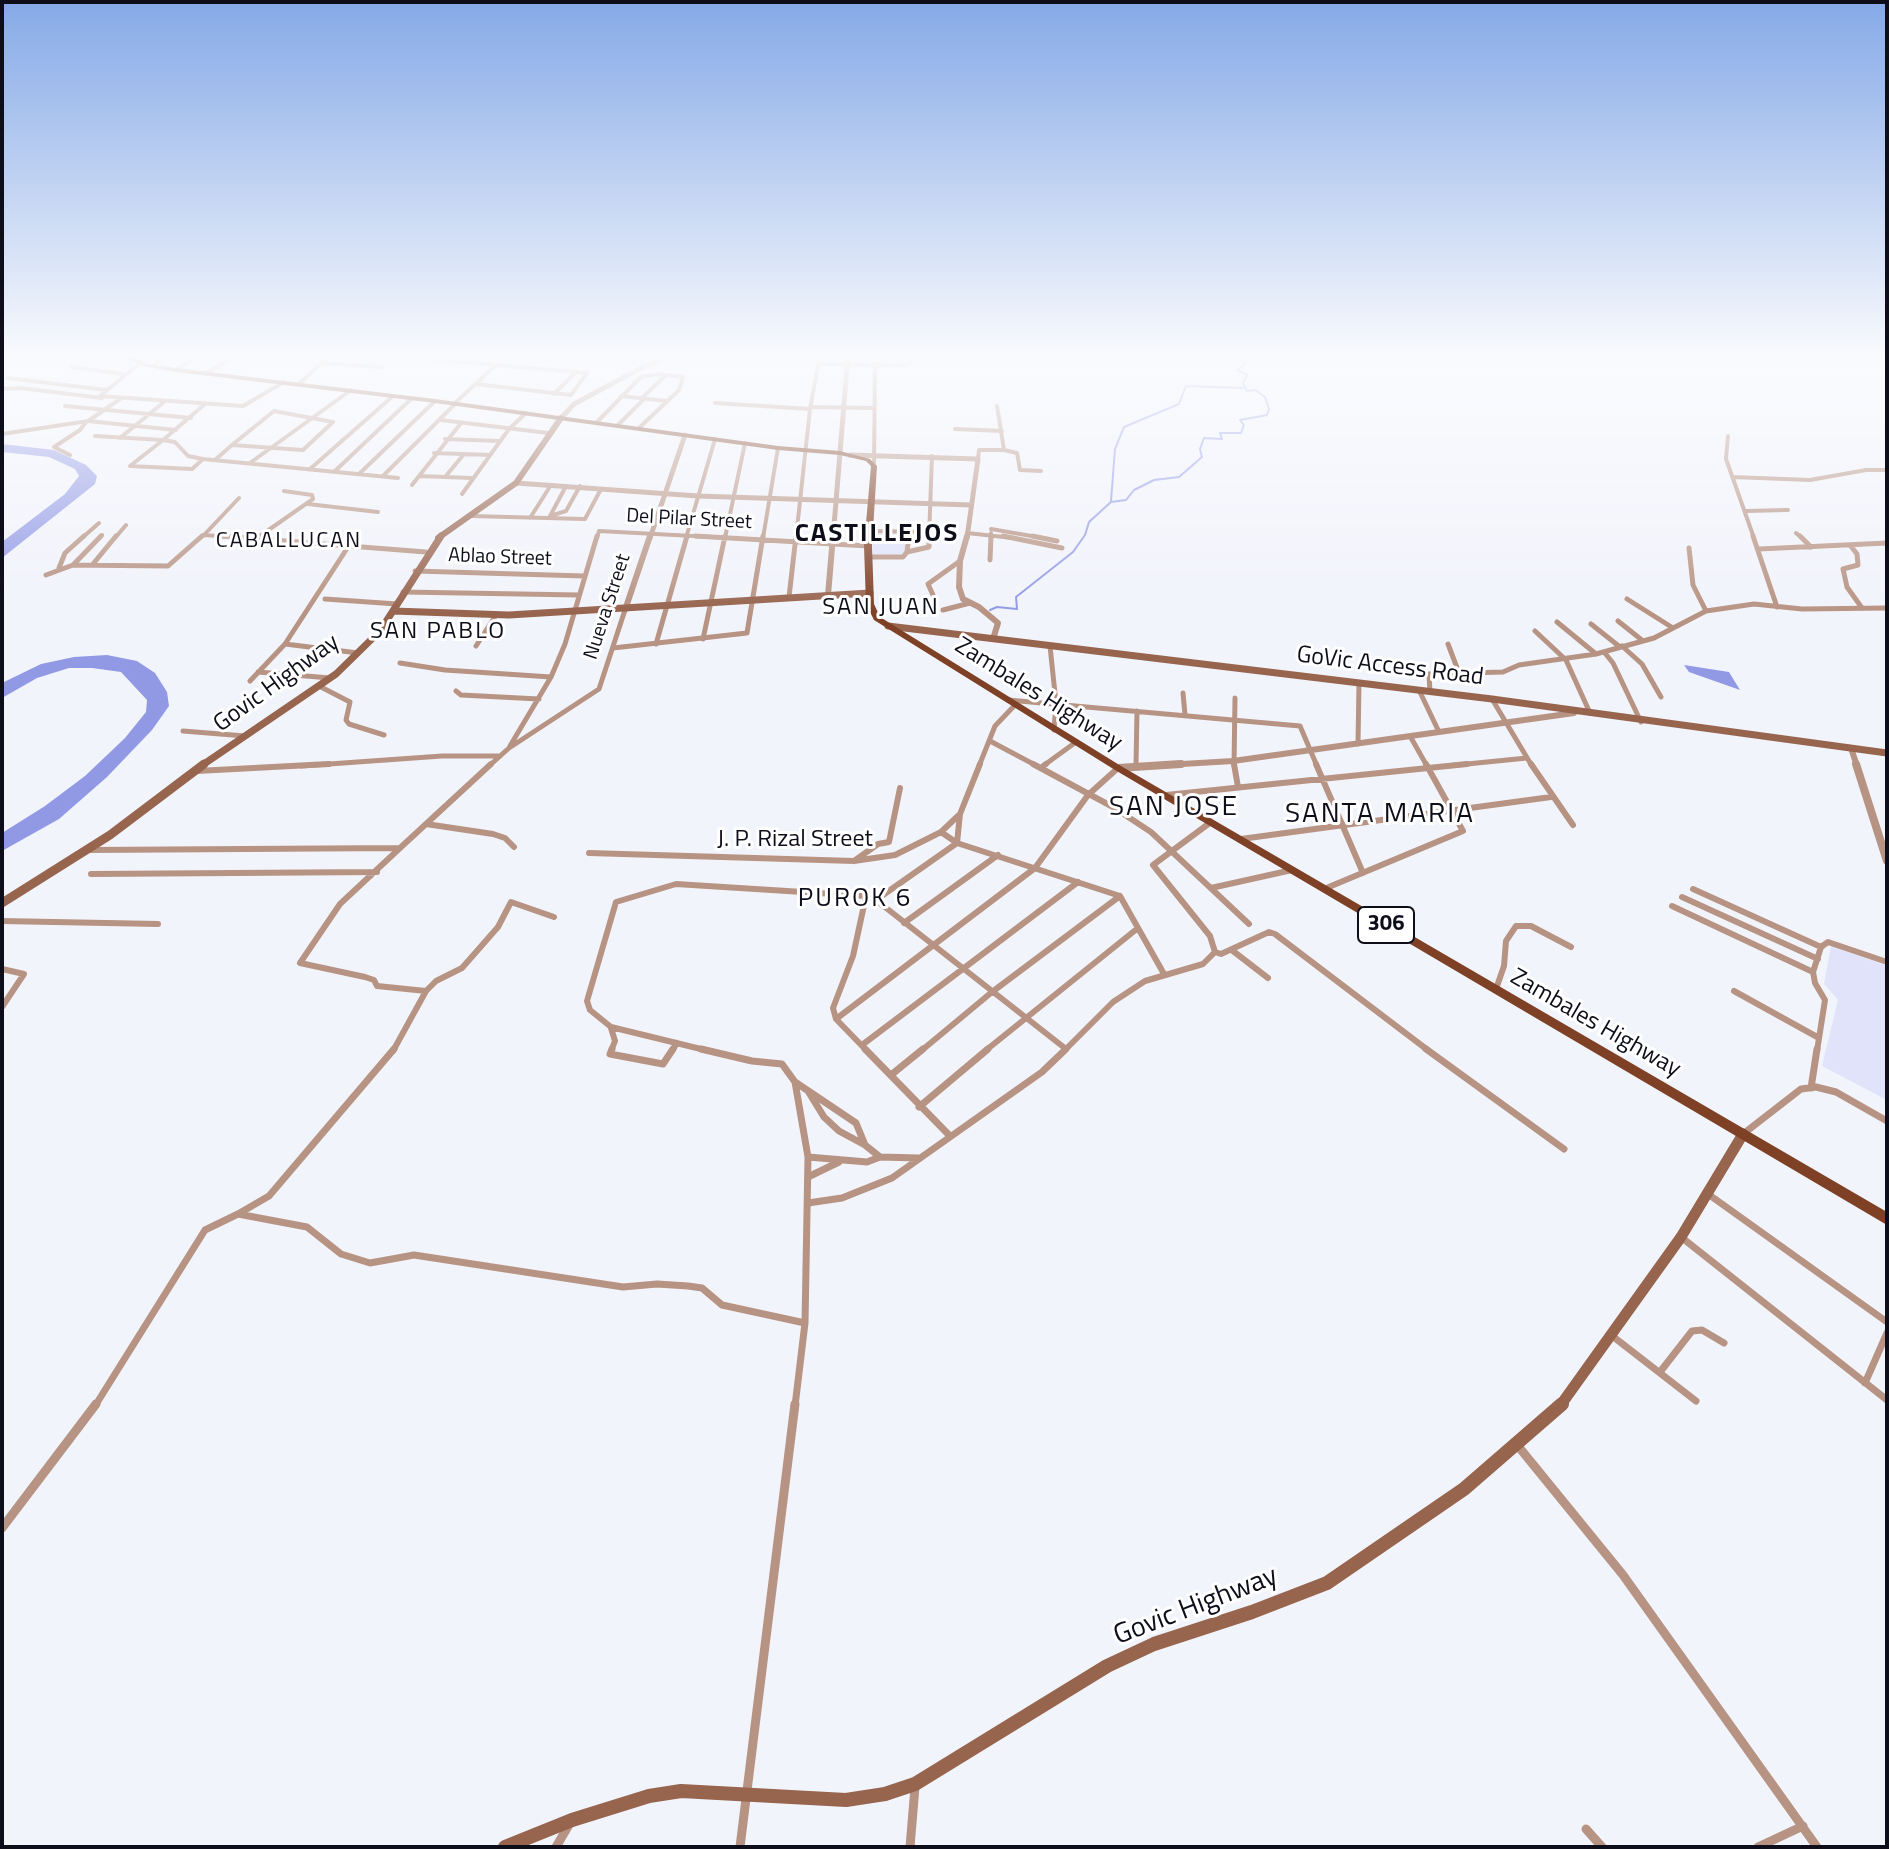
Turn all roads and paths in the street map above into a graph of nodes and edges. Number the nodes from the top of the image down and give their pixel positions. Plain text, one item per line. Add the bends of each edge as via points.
1 (63, 441) edge
2 (161, 441) edge
3 (171, 441) edge
4 (237, 441) edge
5 (279, 441) edge
6 (313, 441) edge
7 (342, 441) edge
8 (366, 441) edge
9 (393, 441) edge
10 (419, 441) edge
11 (443, 441) edge
12 (500, 441) edge
13 (543, 441) edge
14 (683, 441) edge
15 (714, 441) edge
16 (732, 441) edge
17 (806, 441) edge
18 (840, 441) edge
19 (873, 441) edge
20 (1003, 441) edge
21 (1728, 441) edge
22 (745, 443) junction
23 (232, 445) junction
24 (269, 448) junction
25 (778, 448) junction
26 (805, 450) junction
27 (1004, 450) junction
28 (434, 453) junction
29 (840, 453) junction
30 (464, 454) junction
31 (873, 454) junction
32 (70, 455) dead end
33 (490, 455) junction
34 (850, 455) junction
35 (932, 456) junction
36 (203, 459) junction
37 (978, 459) junction
38 (215, 460) junction
39 (250, 463) junction
40 (874, 466) junction
41 (310, 469) junction
42 (1887, 470) edge
43 (335, 471) junction
44 (1041, 471) dead end
45 (359, 474) junction
46 (383, 476) junction
47 (419, 476) junction
48 (445, 477) junction
49 (1733, 477) junction
50 (398, 478) dead end
51 (472, 478) junction
52 (516, 483) junction
53 (412, 485) dead end
54 (551, 485) junction
55 (566, 486) junction
56 (580, 486) junction
57 (601, 489) junction
58 (284, 491) dead end
59 (664, 493) junction
60 (462, 494) dead end
61 (698, 496) junction
62 (733, 497) junction
63 (239, 498) dead end
64 (771, 498) junction
65 (802, 499) junction
66 (837, 501) junction
67 (872, 501) junction
68 (308, 504) junction
69 (931, 504) junction
70 (971, 505) junction
71 (1788, 510) dead end
72 (1745, 511) junction
73 (378, 512) dead end
74 (471, 516) junction
75 (549, 517) junction
76 (530, 518) junction
77 (99, 523) dead end
78 (126, 525) dead end
79 (869, 531) junction
80 (991, 531) junction
81 (909, 532) junction
82 (930, 532) junction
83 (649, 533) junction
84 (967, 533) junction
85 (1796, 533) dead end
86 (102, 535) dead end
87 (204, 535) junction
88 (687, 535) junction
89 (724, 537) junction
90 (256, 539) junction
91 (764, 540) junction
92 (1057, 541) dead end
93 (797, 542) junction
94 (1887, 543) edge
95 (833, 544) junction
96 (1850, 545) junction
97 (868, 546) junction
98 (348, 547) junction
99 (1811, 547) junction
100 (1062, 548) dead end
101 (1689, 548) dead end
102 (1759, 549) junction
103 (426, 552) junction
104 (907, 552) junction
105 (869, 557) junction
106 (990, 560) dead end
107 (960, 561) junction
108 (93, 564) junction
109 (73, 565) junction
110 (59, 568) junction
111 (415, 571) junction
112 (46, 575) dead end
113 (584, 576) junction
114 (403, 592) junction
115 (870, 593) junction
116 (579, 595) junction
117 (828, 595) junction
118 (933, 595) dead end
119 (789, 597) junction
120 (325, 599) dead end
121 (1627, 599) dead end
122 (752, 600) junction
123 (708, 603) junction
124 (970, 603) junction
125 (395, 607) junction
126 (666, 607) junction
127 (1777, 607) junction
128 (1862, 608) junction
129 (1887, 608) edge
130 (625, 610) junction
131 (943, 610) dead end
132 (1706, 611) junction
133 (574, 612) junction
134 (496, 615) junction
135 (1618, 621) dead end
136 (1557, 622) dead end
137 (1591, 624) dead end
138 (888, 626) junction
139 (1673, 628) junction
140 (1535, 631) dead end
141 (703, 639) junction
142 (993, 639) junction
143 (1643, 641) junction
144 (285, 644) junction
145 (656, 644) junction
146 (1448, 644) dead end
147 (476, 646) dead end
148 (1050, 646) junction
149 (1621, 647) junction
150 (613, 648) junction
151 (1604, 652) junction
152 (358, 653) junction
153 (1596, 654) junction
154 (1566, 660) junction
155 (400, 663) dead end
156 (258, 672) junction
157 (1459, 673) junction
158 (551, 677) junction
159 (330, 678) junction
160 (250, 681) dead end
161 (1359, 683) junction
162 (319, 686) junction
163 (1419, 690) junction
164 (456, 691) dead end
165 (1430, 692) junction
166 (1183, 693) dead end
167 (1661, 697) dead end
168 (1235, 698) dead end
169 (539, 699) junction
170 (1492, 699) junction
171 (1012, 702) junction
172 (1056, 703) junction
173 (1137, 711) junction
174 (1574, 713) junction
175 (1185, 715) junction
176 (1590, 715) junction
177 (1234, 720) junction
178 (1641, 722) junction
179 (1504, 723) junction
180 (1054, 730) junction
181 (183, 731) dead end
182 (1439, 732) junction
183 (384, 735) dead end
184 (245, 736) junction
185 (1410, 736) junction
186 (990, 741) junction
187 (1076, 742) junction
188 (1358, 744) junction
189 (509, 748) junction
190 (1851, 748) junction
191 (1310, 751) junction
192 (1887, 753) edge
193 (500, 756) junction
194 (1527, 758) junction
195 (1233, 761) junction
196 (1136, 765) junction
197 (1041, 768) junction
198 (1118, 768) junction
199 (1428, 769) junction
200 (194, 771) junction
201 (1321, 778) junction
202 (1238, 787) junction
203 (900, 788) dead end
204 (1088, 795) junction
205 (1166, 795) junction
206 (1551, 797) junction
207 (1449, 809) junction
208 (960, 814) junction
209 (1211, 822) junction
210 (426, 824) junction
211 (1340, 825) junction
212 (1573, 825) dead end
213 (941, 832) junction
214 (1241, 839) junction
215 (957, 843) junction
216 (514, 847) dead end
217 (400, 848) junction
218 (85, 850) junction
219 (589, 853) dead end
220 (1171, 854) junction
221 (998, 855) junction
222 (854, 861) junction
223 (1887, 861) edge
224 (1035, 868) junction
225 (1292, 870) junction
226 (377, 872) junction
227 (1363, 873) junction
228 (91, 874) dead end
229 (1078, 882) junction
230 (1211, 888) junction
231 (1324, 889) junction
232 (1693, 889) dead end
233 (866, 896) junction
234 (1120, 896) junction
235 (1682, 897) dead end
236 (876, 900) junction
237 (2, 903) edge
238 (1672, 906) dead end
239 (554, 917) dead end
240 (2, 921) edge
241 (904, 923) junction
242 (158, 924) dead end
243 (1249, 924) dead end
244 (1138, 928) junction
245 (930, 945) junction
246 (1571, 947) dead end
247 (1821, 947) junction
248 (1233, 951) junction
249 (1215, 952) junction
250 (1818, 959) junction
251 (1887, 962) edge
252 (2, 969) edge
253 (962, 969) junction
254 (1813, 972) junction
255 (1164, 974) junction
256 (1268, 978) dead end
257 (1496, 989) junction
258 (426, 991) junction
259 (1734, 991) dead end
260 (992, 992) junction
261 (2, 1007) edge
262 (1025, 1017) junction
263 (836, 1019) junction
264 (611, 1027) junction
265 (1819, 1038) junction
266 (677, 1043) junction
267 (862, 1045) junction
268 (1066, 1049) junction
269 (891, 1075) junction
270 (795, 1082) junction
271 (1811, 1088) junction
272 (808, 1091) junction
273 (919, 1107) junction
274 (1887, 1121) edge
275 (1743, 1134) junction
276 (949, 1135) junction
277 (865, 1145) junction
278 (1564, 1149) dead end
279 (808, 1157) junction
280 (880, 1157) junction
281 (918, 1158) junction
282 (842, 1161) junction
283 (808, 1177) junction
284 (1708, 1194) junction
285 (808, 1203) junction
286 (238, 1214) junction
287 (1887, 1219) edge
288 (1681, 1237) junction
289 (1887, 1322) edge
290 (805, 1323) junction
291 (1887, 1333) edge
292 (1611, 1335) junction
293 (1724, 1343) dead end
294 (1660, 1372) junction
295 (1865, 1383) junction
296 (1887, 1400) edge
297 (1696, 1401) dead end
298 (1518, 1446) junction
299 (2, 1528) edge
300 (915, 1784) junction
301 (748, 1795) junction
302 (572, 1820) junction
303 (1803, 1826) junction
304 (1586, 1829) dead end
305 (505, 1847) edge
306 (556, 1847) edge
307 (740, 1847) edge
308 (910, 1847) edge
309 (1602, 1847) edge
310 (1758, 1847) edge
311 (1817, 1847) edge

1 - 32 street via 54,447
2 - 36 street via 130,466 192,469
3 - 36 street via 188,456
4 - 23 street
5 - 24 street
6 - 24 street via 303,450
7 - 41 street
8 - 43 street
9 - 45 street
10 - 46 street
11 - 28 street
12 - 33 street
13 - 52 main road, Govic Highway
14 - 59 street, Nueva Street
15 - 61 street
16 - 22 main road
17 - 26 street
18 - 29 street
19 - 31 street
20 - 27 street
21 - 49 street via 1726,459
22 - 25 main road
22 - 62 street
23 - 24 street
23 - 38 street
24 - 39 street
25 - 26 main road
25 - 64 street
26 - 29 main road
26 - 65 street
27 - 37 street via 979,450
27 - 44 street via 1017,453 1020,470
28 - 30 street
28 - 47 street
29 - 34 main road
29 - 66 street
30 - 33 street
30 - 48 street
31 - 34 street
31 - 35 street
31 - 40 street
33 - 51 street
34 - 40 main road
35 - 37 street
35 - 69 street
36 - 38 street
37 - 70 street
38 - 39 street
39 - 41 street
40 - 67 main road, Zambales Highway / 306
41 - 43 street
42 - 49 street via 1810,480
43 - 45 street
45 - 46 street
46 - 50 street
47 - 48 street
47 - 53 street
48 - 51 street
49 - 72 street
51 - 60 street
52 - 54 street
52 - 74 main road, Govic Highway
54 - 55 street
54 - 76 street
55 - 56 street
55 - 75 street
56 - 57 street
56 - 75 street via 566,511
57 - 59 street
57 - 75 street via 585,519
58 - 68 street via 312,495
59 - 61 street
59 - 83 street, Nueva Street
61 - 62 street
61 - 88 street
62 - 64 street
62 - 89 street
63 - 87 street
64 - 65 street
64 - 91 street
65 - 66 street
65 - 93 street
66 - 67 street
66 - 95 street
67 - 69 street
67 - 79 main road, Zambales Highway / 306
68 - 73 street
68 - 90 street
69 - 70 street
69 - 82 street
70 - 84 street
71 - 72 street
72 - 102 street
74 - 76 street
74 - 103 main road, Govic Highway
75 - 76 street
77 - 110 street via 65,553
78 - 108 street
79 - 81 street
79 - 97 main road, Zambales Highway / 306
80 - 84 street
80 - 92 street
80 - 100 street
80 - 106 street
81 - 82 street
81 - 104 street
82 - 104 street via 929,547
83 - 88 street, Del Pilar Street
83 - 113 street, Del Pilar Street via 599,531
83 - 130 street, Nueva Street
84 - 107 street
85 - 99 street
86 - 109 street
87 - 90 street
87 - 108 street via 168,566
88 - 89 street, Del Pilar Street
88 - 126 street
89 - 91 street, Del Pilar Street
89 - 123 street
90 - 98 street
91 - 93 street, Del Pilar Street
91 - 122 street
93 - 95 street, Del Pilar Street
93 - 119 street
94 - 96 street
95 - 97 street, Del Pilar Street
95 - 117 street
96 - 99 street
96 - 128 street via 1858,565 1843,569 1847,587
97 - 105 main road, Zambales Highway / 306
98 - 103 street
98 - 144 street
99 - 102 street
101 - 132 street via 1693,585
102 - 127 street
103 - 111 main road, Govic Highway
104 - 105 street via 903,557
105 - 115 main road, Zambales Highway / 306
107 - 118 street via 928,584
107 - 124 street via 961,595
108 - 109 street
109 - 110 street
110 - 112 street
111 - 113 street, Ablao Street
111 - 114 main road, Govic Highway
113 - 116 street, Del Pilar Street
114 - 116 street
114 - 125 main road, Govic Highway
115 - 117 main road
115 - 138 main road, Zambales Highway / 306 via 872,611
116 - 133 street, Del Pilar Street
117 - 119 main road
119 - 122 main road
120 - 125 street
121 - 139 street
122 - 123 main road
122 - 141 street via 747,633
123 - 126 main road
123 - 141 street
124 - 131 street
124 - 142 street via 998,623
125 - 134 main road
125 - 152 main road, Govic Highway
126 - 130 main road
126 - 145 street
127 - 128 street
127 - 132 street via 1754,604
128 - 129 street
130 - 133 main road
130 - 150 street, Nueva Street
132 - 139 street
133 - 134 main road
133 - 158 street, Del Pilar Street
134 - 147 street
135 - 143 street
136 - 153 street
137 - 149 street
138 - 142 main road, GoVic Access Road
138 - 171 main road, Zambales Highway / 306
139 - 143 street
140 - 154 street
141 - 145 street
142 - 148 main road, GoVic Access Road
143 - 149 street
144 - 152 street
144 - 156 street
145 - 150 street
146 - 157 street
148 - 161 main road, GoVic Access Road
148 - 172 street
149 - 151 street
149 - 167 street via 1642,664
150 - 189 street, Nueva Street via 599,689
151 - 153 street
151 - 178 street
152 - 159 main road, Govic Highway
153 - 154 street
154 - 157 street via 1503,672
154 - 176 street
155 - 158 street
156 - 159 street
156 - 160 street
157 - 165 street via 1429,674
158 - 169 street, Del Pilar Street
159 - 162 main road, Govic Highway
161 - 163 main road, GoVic Access Road
161 - 188 street
162 - 183 street via 350,702 349,724
162 - 184 main road, Govic Highway
163 - 165 main road, GoVic Access Road
163 - 182 street
164 - 169 street
165 - 170 main road, GoVic Access Road
166 - 175 street
168 - 177 street
169 - 189 street, Del Pilar Street
170 - 174 main road, GoVic Access Road
170 - 179 street
171 - 172 street
171 - 180 main road, Zambales Highway / 306
171 - 186 street, J. P. Rizal Street
172 - 173 street
172 - 180 street
173 - 175 street
173 - 196 street
174 - 176 main road, GoVic Access Road
174 - 179 street
175 - 177 street
176 - 178 main road, GoVic Access Road
177 - 191 street via 1300,726
177 - 195 street
178 - 190 main road, GoVic Access Road
179 - 182 street
179 - 194 street
180 - 187 main road, Zambales Highway / 306
181 - 184 street
182 - 185 street
184 - 200 main road, Govic Highway
185 - 188 street
185 - 199 street
186 - 197 street
186 - 208 street, J. P. Rizal Street
187 - 197 street
187 - 198 main road, Zambales Highway / 306
188 - 191 street
189 - 193 street
190 - 192 main road, GoVic Access Road
190 - 223 street
191 - 195 street
191 - 201 street
193 - 200 street
193 - 210 street
194 - 199 street
194 - 206 street
195 - 196 street
195 - 202 street
196 - 198 street
197 - 204 street
198 - 204 street
198 - 205 main road, Zambales Highway / 306
199 - 201 street
199 - 207 street
200 - 218 main road, Govic Highway
201 - 202 street
201 - 211 street
202 - 205 street
203 - 222 street via 889,842
204 - 220 street via 1151,832
204 - 224 street
205 - 209 main road, Zambales Highway / 306
206 - 207 street
206 - 212 street
207 - 211 street
207 - 227 street via 1463,831
208 - 213 street, J. P. Rizal Street
208 - 215 street
209 - 214 main road, Zambales Highway / 306
209 - 220 street
210 - 216 street via 493,834
210 - 217 street
211 - 214 street
211 - 227 street
213 - 215 street
213 - 222 street, J. P. Rizal Street via 895,855
214 - 225 main road, Zambales Highway / 306
215 - 221 street
215 - 236 street
217 - 218 street
217 - 226 street
218 - 237 main road, Govic Highway
219 - 222 street, J. P. Rizal Street
220 - 230 street
220 - 249 street via 1153,865 1210,936
221 - 224 street
221 - 241 street
224 - 229 street
224 - 245 street
225 - 230 street
225 - 231 main road, Zambales Highway / 306
226 - 228 street
226 - 258 street via 340,904 300,963 365,977 377,986
227 - 231 street
229 - 234 street
229 - 253 street
230 - 243 street
231 - 257 main road, Zambales Highway / 306
232 - 247 street
233 - 236 street
233 - 263 street via 853,956 833,1008
233 - 264 street via 676,884 616,902 587,1001
234 - 244 street
234 - 260 street
235 - 250 street
236 - 241 street
238 - 254 street
239 - 258 street via 511,902 498,927 462,968
240 - 242 street
241 - 245 street
244 - 255 street
244 - 262 street
245 - 253 street
245 - 263 street
246 - 257 street via 1531,926 1516,926 1506,941
247 - 250 street
247 - 251 street via 1828,942
248 - 249 street
248 - 256 street
248 - 278 street via 1269,932 1275,934
249 - 255 street via 1203,964
250 - 254 street
252 - 261 street via 24,974
253 - 260 street
253 - 267 street
254 - 265 street via 1825,1000
255 - 268 street via 1113,1002
257 - 275 main road, Zambales Highway / 306
258 - 286 street via 389,1058 269,1196
259 - 265 street
260 - 262 street
260 - 269 street
262 - 268 street
262 - 273 street
263 - 267 street
264 - 266 street
264 - 266 street via 615,1041 610,1054 663,1064
265 - 271 street
266 - 270 street via 782,1064
267 - 269 street
268 - 276 street via 1042,1072
269 - 273 street
270 - 272 street
270 - 279 street
271 - 274 street via 1836,1092
271 - 275 street via 1801,1089
272 - 277 street via 824,1117
272 - 277 street via 856,1123
273 - 276 street
275 - 284 main road, Govic Highway
275 - 287 main road, Zambales Highway / 306
276 - 281 street
277 - 280 street
279 - 282 street
279 - 283 street
280 - 281 street
280 - 282 street
281 - 285 street via 892,1178 842,1198
282 - 283 street
283 - 285 street
284 - 288 main road, Govic Highway
284 - 289 street
285 - 290 street
286 - 290 street via 307,1227 341,1254 370,1263 414,1255 623,1287 688,1286 702,1288 722,1305
286 - 299 street via 205,1230 90,1414
288 - 292 main road, Govic Highway
288 - 295 street
290 - 301 street
291 - 295 street
292 - 294 street
292 - 298 main road, Govic Highway via 1556,1412
293 - 294 street via 1702,1330 1692,1331
294 - 297 street
295 - 296 street
298 - 300 main road, Govic Highway via 1327,1583 1107,1666
298 - 303 street via 1623,1575
300 - 301 main road, Govic Highway via 846,1800
300 - 308 street
301 - 302 main road, Govic Highway via 681,1791
301 - 307 street
302 - 305 main road, Govic Highway
302 - 306 street
303 - 310 street
303 - 311 street
304 - 309 street

